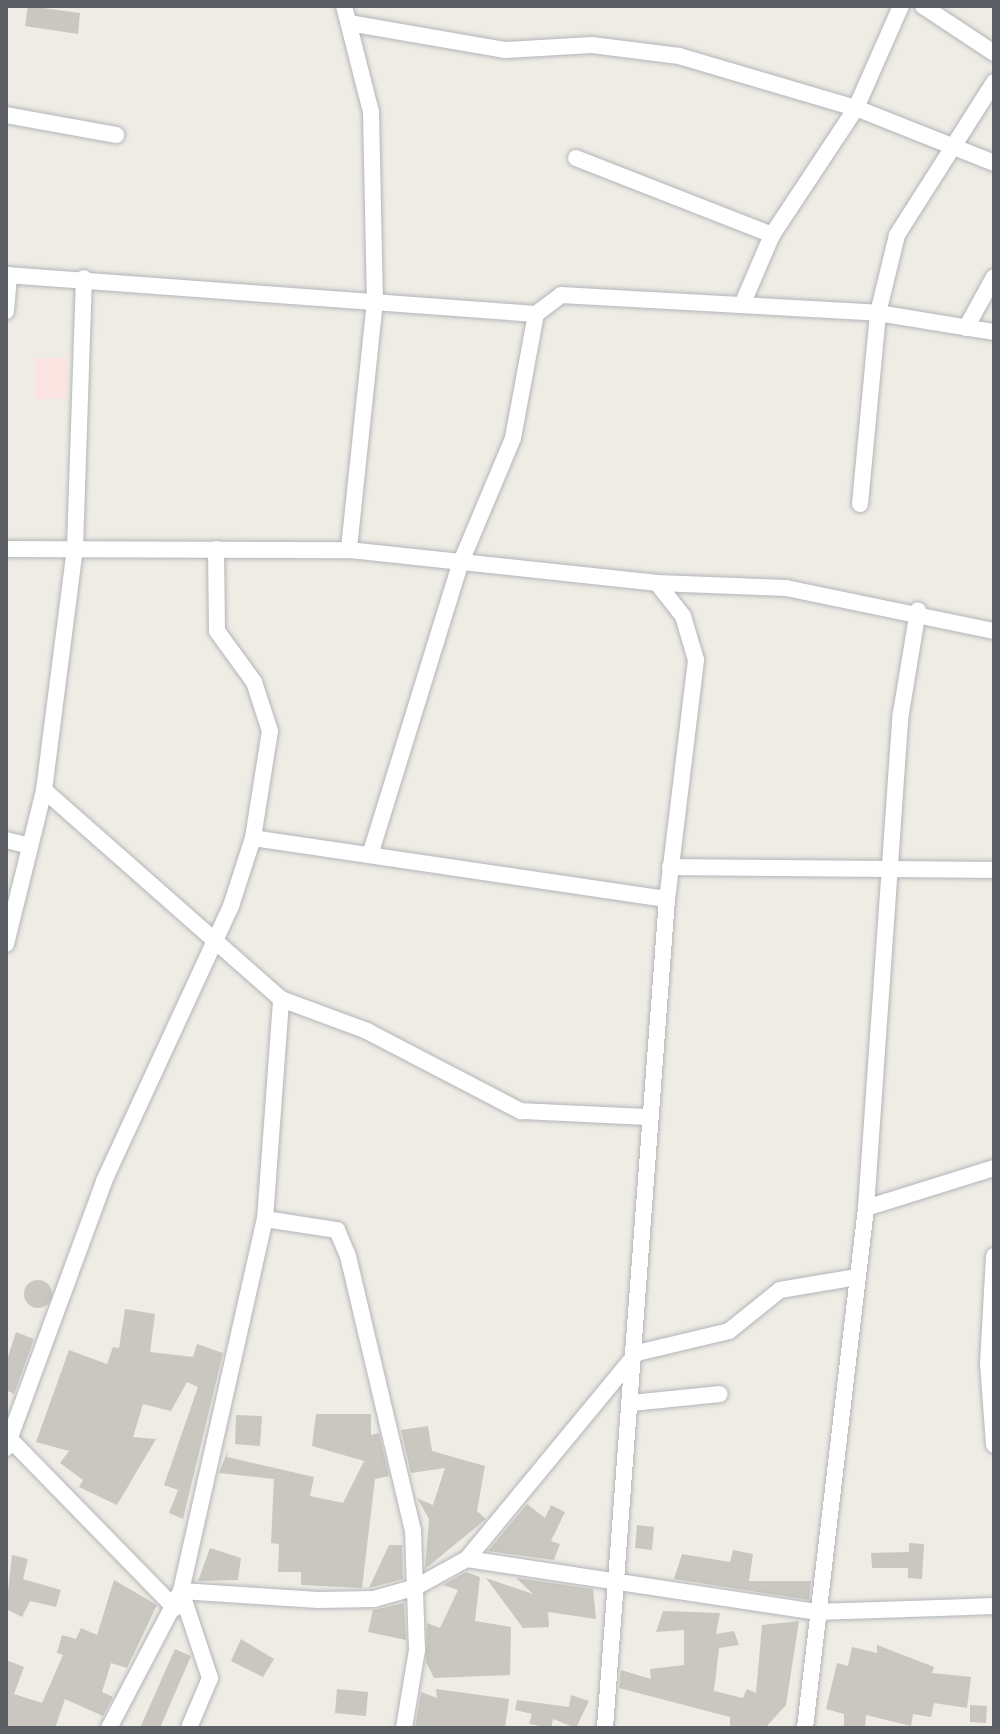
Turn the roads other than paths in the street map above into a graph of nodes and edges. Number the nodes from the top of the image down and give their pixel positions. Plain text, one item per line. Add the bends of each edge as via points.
1 (344, 6) edge
2 (901, 6) edge
3 (923, 6) edge
4 (349, 23) junction
5 (994, 53) edge
6 (994, 82) edge
7 (856, 108) junction
8 (6, 115) edge
9 (116, 135) dead end
10 (952, 142) junction
11 (576, 158) dead end
12 (994, 163) edge
13 (772, 235) junction
14 (8, 275) edge
15 (994, 277) edge
16 (84, 278) junction
17 (375, 301) junction
18 (742, 305) junction
19 (6, 311) edge
20 (878, 313) junction
21 (536, 314) junction
22 (966, 328) junction
23 (994, 332) edge
24 (860, 504) dead end
25 (75, 548) junction
26 (6, 549) edge
27 (216, 549) junction
28 (349, 550) junction
29 (461, 562) junction
30 (657, 583) junction
31 (918, 610) junction
32 (994, 631) edge
33 (44, 790) junction
34 (253, 838) junction
35 (6, 840) edge
36 (30, 846) junction
37 (371, 852) junction
38 (670, 867) junction
39 (994, 870) edge
40 (893, 873) junction
41 (667, 899) junction
42 (211, 943) junction
43 (6, 944) edge
44 (281, 999) junction
45 (649, 1117) junction
46 (994, 1168) edge
47 (866, 1208) junction
48 (265, 1219) junction
49 (994, 1256) edge
50 (857, 1277) junction
51 (992, 1296) edge
52 (637, 1353) junction
53 (720, 1394) dead end
54 (632, 1403) junction
55 (7, 1440) edge
56 (994, 1445) edge
57 (467, 1559) junction
58 (614, 1582) junction
59 (416, 1587) junction
60 (181, 1591) junction
61 (994, 1606) edge
62 (175, 1608) junction
63 (816, 1612) junction
64 (109, 1728) edge
65 (189, 1728) edge
66 (404, 1728) edge
67 (605, 1728) edge
68 (805, 1728) edge

1 - 4 street
2 - 7 street
3 - 5 street
4 - 7 street via 506,50 632,48
4 - 17 street via 371,112
6 - 10 street
7 - 10 street
7 - 13 street
8 - 9 street
10 - 12 street
10 - 20 street via 897,235
11 - 13 street
13 - 18 street
14 - 16 street
14 - 19 street
15 - 22 street
16 - 17 street
16 - 25 street
17 - 21 street
17 - 28 street
18 - 20 street
18 - 21 street via 561,295
20 - 22 street
20 - 24 street
21 - 29 street via 513,438
22 - 23 street
25 - 26 street
25 - 27 street
25 - 33 street
27 - 28 street
27 - 34 street via 217,631 254,682 270,731
28 - 29 street
29 - 30 street
29 - 37 street
30 - 31 street via 786,588
30 - 38 street via 683,616 696,660
31 - 32 street
31 - 40 street via 901,713
33 - 36 street
33 - 42 street
34 - 37 street
34 - 42 street
35 - 36 street
36 - 43 street
37 - 41 street
38 - 40 street
38 - 41 street
39 - 40 street
40 - 47 street
41 - 45 street
42 - 44 street
42 - 55 street via 104,1181
44 - 45 street via 367,1031 521,1111
44 - 48 street
45 - 52 street
46 - 47 street
47 - 50 street
48 - 59 street via 337,1230 348,1256 396,1446
48 - 60 street
49 - 51 street
50 - 52 street via 780,1290 729,1331
50 - 63 street
51 - 56 street
52 - 54 street
52 - 57 street
53 - 54 street
54 - 58 street
55 - 62 street
57 - 58 street
57 - 59 street
58 - 63 street
58 - 67 street
59 - 60 street via 374,1599 318,1600
59 - 66 street via 417,1650
60 - 62 street
60 - 65 street via 210,1678
61 - 63 street
62 - 64 street
63 - 68 street

